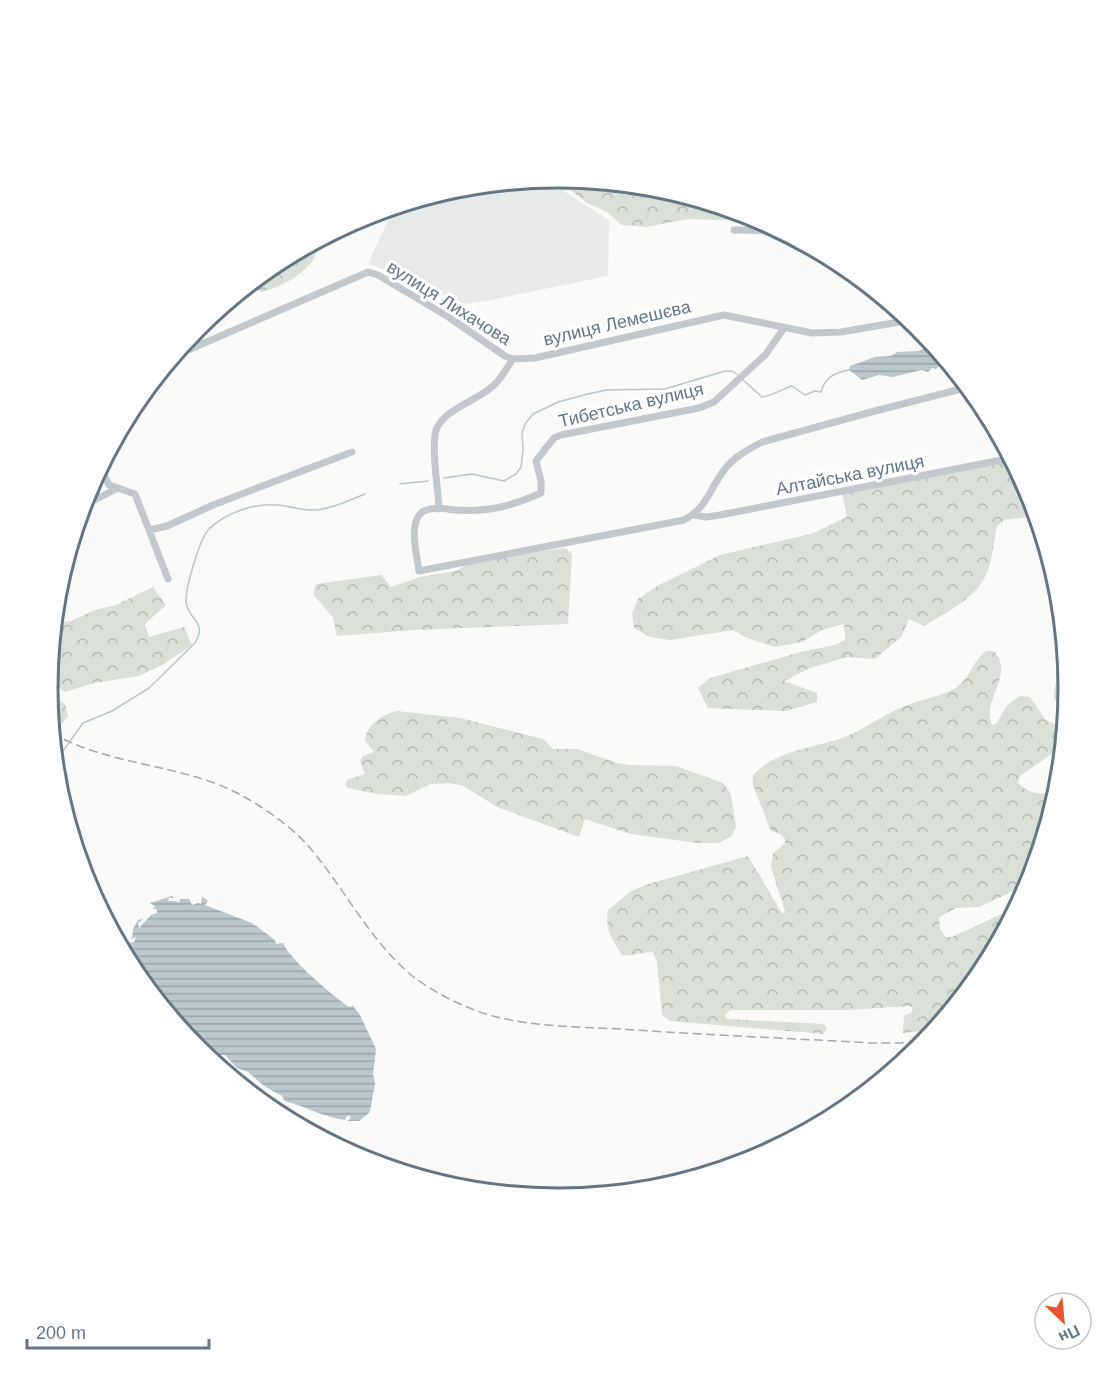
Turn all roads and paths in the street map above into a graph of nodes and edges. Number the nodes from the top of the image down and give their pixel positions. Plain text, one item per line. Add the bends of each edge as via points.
1 (734, 230) dead end
2 (760, 231) edge
3 (899, 322) edge
4 (784, 328) junction
5 (192, 348) edge
6 (513, 359) junction
7 (960, 389) edge
8 (352, 452) dead end
9 (1004, 460) edge
10 (105, 477) edge
11 (115, 488) junction
12 (96, 499) edge
13 (439, 509) junction
14 (693, 515) junction
15 (149, 530) junction
16 (168, 579) dead end

1 - 2 street
3 - 4 street, вулиця Лемешєва via 826,334
4 - 6 street, вулиця Лемешєва via 724,315 535,358
4 - 13 street, Тибетська вулиця via 766,354 714,402 554,438 536,461 541,493 513,506 485,511
5 - 6 street, вулиця Лихачова via 368,272
6 - 13 street via 497,382 480,397 451,412 435,432
7 - 14 street via 762,442 725,469 702,508
8 - 15 street
9 - 14 street, Алтайська вулиця via 720,515
10 - 11 street
11 - 12 street
11 - 15 street via 135,494
13 - 14 street, Алтайська вулиця via 428,509 418,518 414,536 419,571 673,523
15 - 16 street

